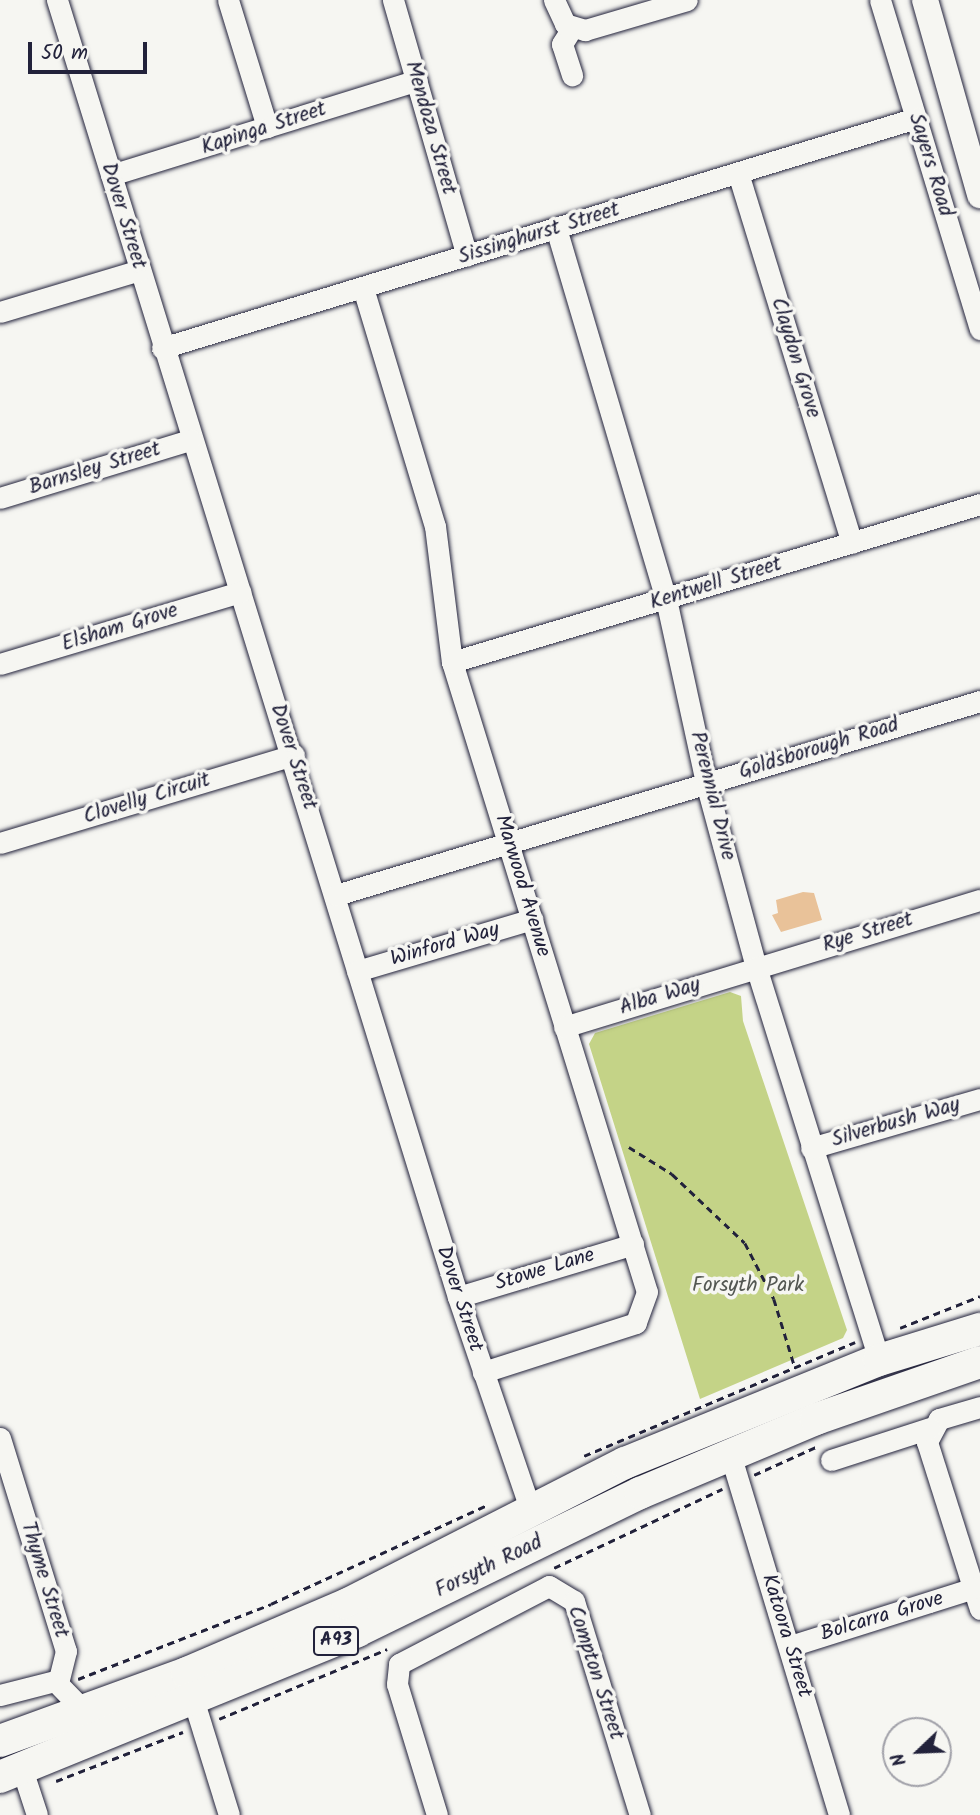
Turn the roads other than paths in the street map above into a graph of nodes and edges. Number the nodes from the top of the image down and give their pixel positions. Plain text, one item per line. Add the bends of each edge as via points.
1 (57, 0) edge
2 (228, 0) edge
3 (393, 0) edge
4 (554, 0) edge
5 (687, 0) edge
6 (880, 0) edge
7 (912, 0) edge
8 (925, 0) edge
9 (572, 28) junction
10 (572, 75) dead end
11 (417, 80) junction
12 (949, 91) junction
13 (916, 118) junction
14 (267, 127) junction
15 (738, 173) junction
16 (111, 175) junction
17 (980, 195) edge
18 (556, 228) junction
19 (467, 256) junction
20 (139, 270) junction
21 (363, 288) junction
22 (0, 312) edge
23 (980, 329) edge
24 (162, 348) junction
25 (190, 440) junction
26 (0, 498) edge
27 (980, 504) edge
28 (852, 543) junction
29 (240, 592) junction
30 (666, 599) junction
31 (452, 662) junction
32 (0, 664) edge
33 (980, 701) edge
34 (294, 755) junction
35 (706, 783) junction
36 (0, 843) edge
37 (508, 843) junction
38 (337, 895) junction
39 (980, 900) edge
40 (532, 919) junction
41 (756, 967) junction
42 (357, 971) junction
43 (564, 1027) junction
44 (980, 1098) edge
45 (811, 1148) junction
46 (633, 1244) junction
47 (458, 1297) junction
48 (980, 1329) edge
49 (876, 1350) junction
50 (980, 1362) edge
51 (483, 1372) junction
52 (889, 1391) junction
53 (980, 1407) edge
54 (930, 1428) junction
55 (0, 1438) edge
56 (731, 1457) junction
57 (831, 1460) dead end
58 (532, 1514) junction
59 (974, 1588) junction
60 (980, 1609) edge
61 (790, 1646) junction
62 (60, 1683) junction
63 (190, 1688) junction
64 (0, 1695) edge
65 (85, 1712) junction
66 (6, 1739) edge
67 (11, 1773) edge
68 (37, 1815) edge
69 (229, 1815) edge
70 (437, 1815) edge
71 (640, 1815) edge
72 (839, 1815) edge

1 - 16 street, Dover Street
2 - 14 street
3 - 11 street, Mendoza Street
4 - 9 street
5 - 9 street via 585,30
6 - 13 street, Sayers Road
7 - 12 main road, Sayers Road
8 - 12 main road, Sayers Road
9 - 10 street via 562,44
11 - 14 street, Kapinga Street
11 - 19 street, Mendoza Street
12 - 17 main road, Sayers Road
13 - 15 street, Sissinghurst Street
13 - 23 street, Sayers Road
14 - 16 street, Kapinga Street
15 - 18 street, Sissinghurst Street
15 - 28 street, Claydon Grove
16 - 20 street, Dover Street
18 - 19 street, Sissinghurst Street
18 - 30 street, Perennial Drive
19 - 21 street, Sissinghurst Street
20 - 22 street
20 - 24 street, Dover Street
21 - 24 street, Sissinghurst Street
21 - 31 street, Marwood Avenue via 435,526
24 - 25 street, Dover Street
25 - 26 street, Barnsley Street
25 - 29 street, Dover Street
27 - 28 street, Kentwell Street
28 - 30 street, Kentwell Street
29 - 32 street, Elsham Grove
29 - 34 street, Dover Street
30 - 31 street, Kentwell Street
30 - 35 street, Perennial Drive
31 - 37 street, Marwood Avenue
33 - 35 street, Goldsborough Road
34 - 36 street, Clovelly Circuit
34 - 38 street, Dover Street
35 - 37 street, Goldsborough Road
35 - 41 street, Perennial Drive
37 - 38 street, Goldsborough Road
37 - 40 street, Marwood Avenue
38 - 42 street, Dover Street
39 - 41 street, Rye Street
40 - 42 street, Winford Way
40 - 43 street, Marwood Avenue
41 - 43 street, Alba Way
41 - 45 street, Perennial Drive
42 - 47 street, Dover Street
43 - 46 street, Marwood Avenue
44 - 45 street, Silverbush Way
45 - 49 street, Perennial Drive
46 - 47 street, Stowe Lane
46 - 51 street, Marwood Avenue via 647,1292 636,1323
47 - 51 street, Dover Street
48 - 49 highway, Forsyth Road / A93
49 - 52 highway
49 - 58 highway, Forsyth Road / A93 via 625,1463
50 - 52 highway, Forsyth Road / A93
51 - 58 street, Dover Street
52 - 56 highway, Forsyth Road / A93
53 - 54 street
54 - 57 street via 918,1427
54 - 59 street via 930,1451
55 - 62 street, Thyme Street via 66,1651
56 - 58 highway, Forsyth Road / A93
56 - 61 street, Katoora Street
58 - 63 highway, Forsyth Road / A93
59 - 60 street
59 - 61 street, Bolcarra Grove
61 - 72 street, Katoora Street
62 - 64 street via 40,1681
62 - 65 street
63 - 65 highway, Forsyth Road / A93
63 - 67 highway, Forsyth Road / A93
63 - 69 street
65 - 66 highway, Forsyth Road / A93
66 - 67 highway
67 - 68 street
70 - 71 street, Compton Street via 397,1684 399,1664 537,1591 564,1591 574,1601

